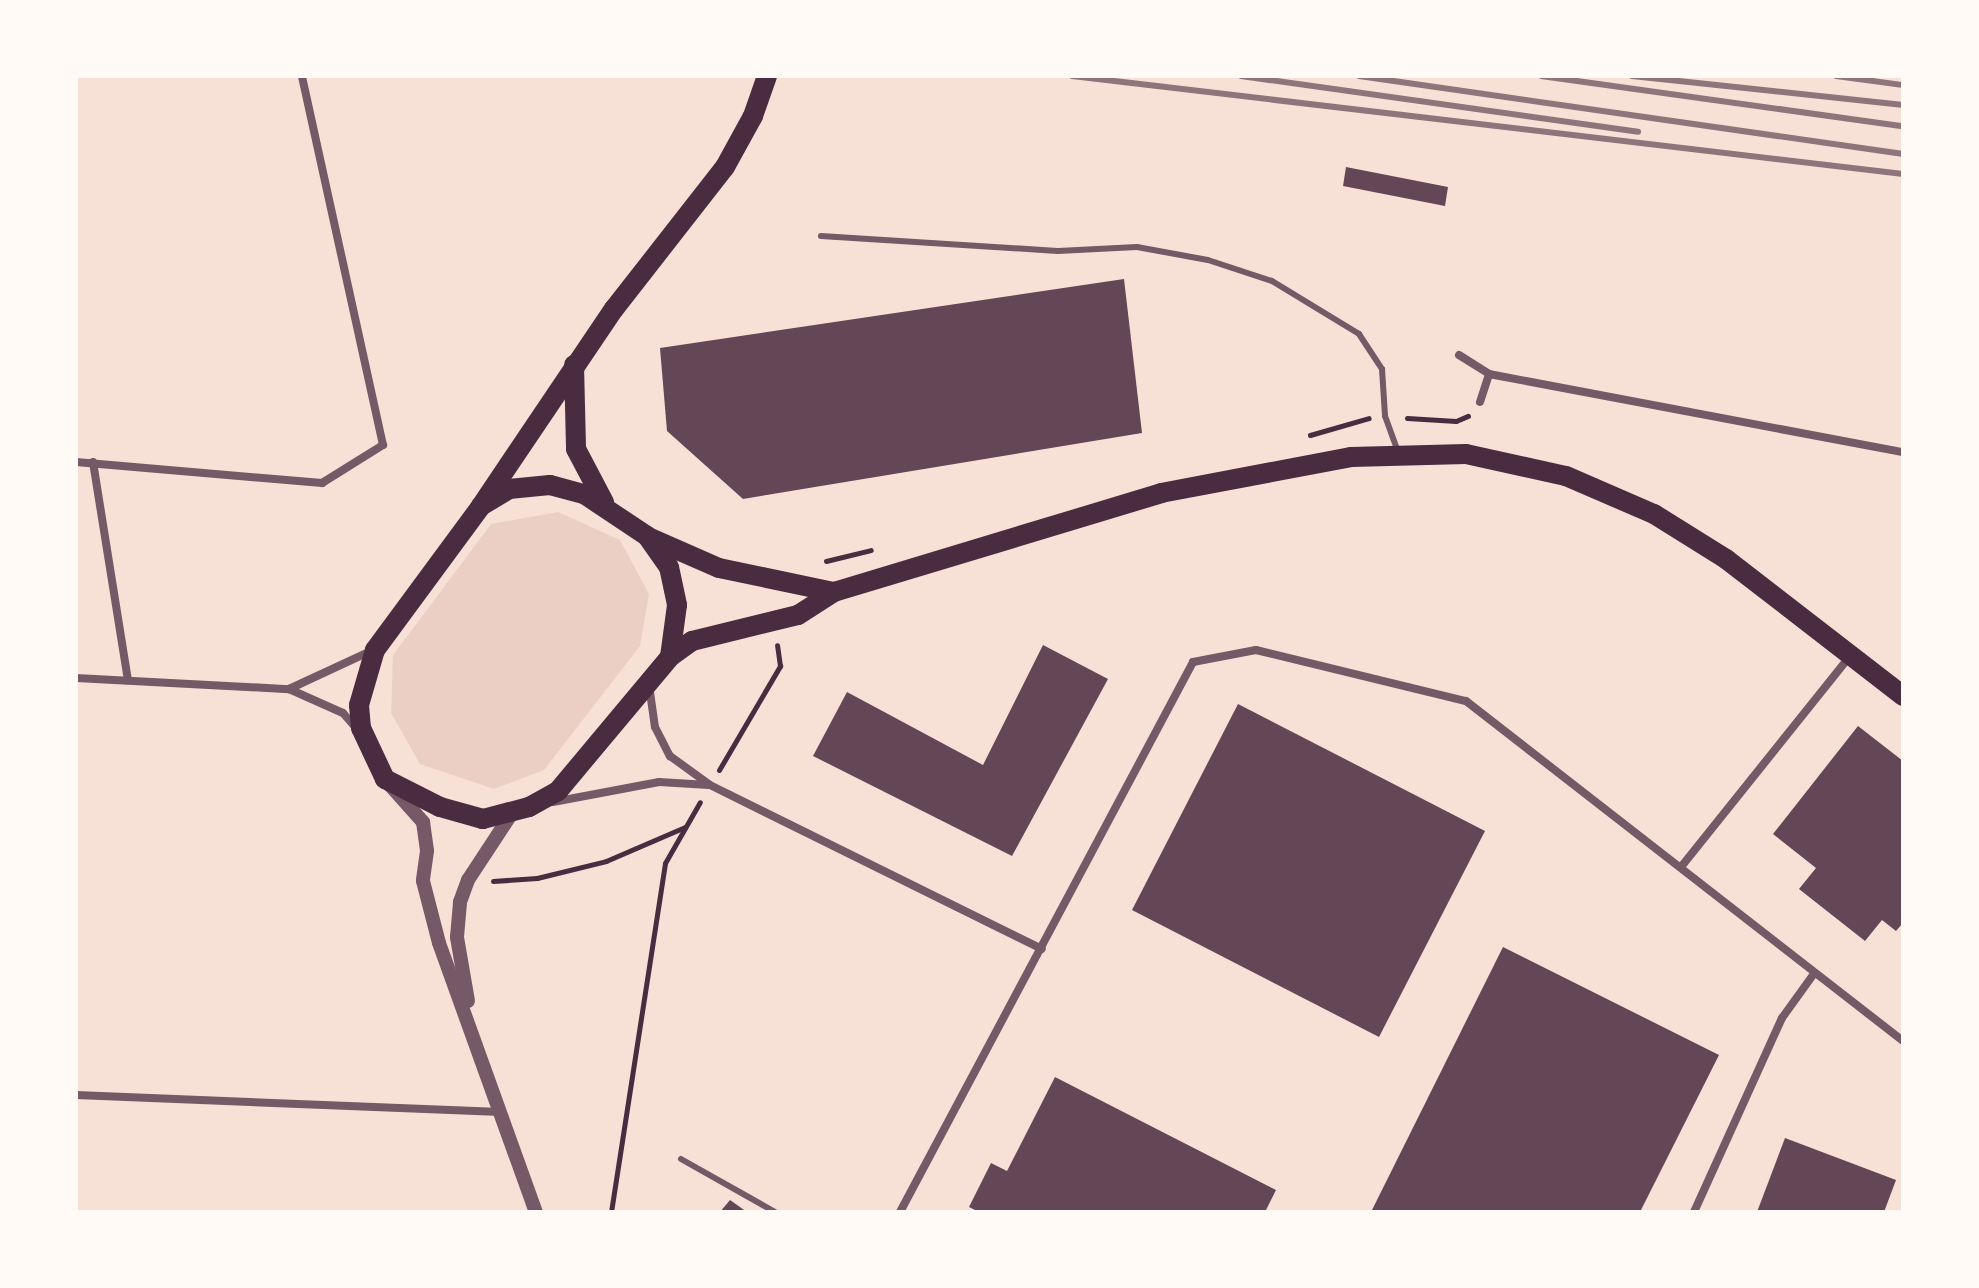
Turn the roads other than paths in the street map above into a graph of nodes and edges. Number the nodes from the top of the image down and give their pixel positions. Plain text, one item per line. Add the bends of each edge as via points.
1 (302, 76) edge
2 (767, 76) edge
3 (821, 236) dead end
4 (1459, 355) dead end
5 (574, 365) junction
6 (1489, 374) junction
7 (1480, 402) dead end
8 (1398, 452) junction
9 (1903, 452) edge
10 (76, 462) edge
11 (93, 462) junction
12 (481, 506) junction
13 (615, 514) junction
14 (647, 536) junction
15 (834, 592) junction
16 (375, 650) junction
17 (1852, 654) junction
18 (670, 657) junction
19 (76, 678) edge
20 (128, 680) junction
21 (648, 683) junction
22 (289, 689) junction
23 (1903, 696) edge
24 (366, 739) junction
25 (385, 779) junction
26 (710, 785) junction
27 (521, 810) junction
28 (1681, 867) junction
29 (1042, 949) junction
30 (1813, 975) junction
31 (473, 1029) junction
32 (1903, 1041) edge
33 (76, 1095) edge
34 (501, 1112) junction
35 (681, 1159) dead end
36 (536, 1212) edge
37 (775, 1212) edge
38 (900, 1212) edge
39 (1694, 1212) edge

1 - 11 street via 383,445 322,483
2 - 5 main road via 753,116 725,167
3 - 8 lane via 1058,251 1137,247 1208,260 1272,281 1359,334 1382,369 1385,416
4 - 6 street
5 - 12 main road
5 - 13 main road via 576,449
6 - 7 street
6 - 9 street
8 - 15 main road via 1290,465 1198,484
8 - 17 main road via 1512,461 1603,490 1726,559
10 - 11 street
11 - 20 street
12 - 13 main road via 509,489 550,485 584,494
12 - 16 main road
13 - 14 main road
14 - 15 main road via 719,568
14 - 18 main road via 669,567 677,605
15 - 18 main road via 798,615 692,641
16 - 22 street
16 - 24 main road via 359,705
17 - 23 main road
17 - 28 street
18 - 21 main road
19 - 20 street
20 - 22 street
21 - 26 street via 655,727 670,756
21 - 27 main road via 558,791
22 - 24 street via 343,713
24 - 25 main road
25 - 27 main road via 460,815 483,819
25 - 31 street via 423,822 423,881 439,943
26 - 27 street via 659,782
26 - 29 street
27 - 31 street via 468,880 460,902 457,937
28 - 29 street via 1466,701 1256,650 1193,662
28 - 30 street
29 - 38 street
30 - 32 street
30 - 39 street via 1782,1018
31 - 34 street
33 - 34 street
34 - 36 street
35 - 37 lane

